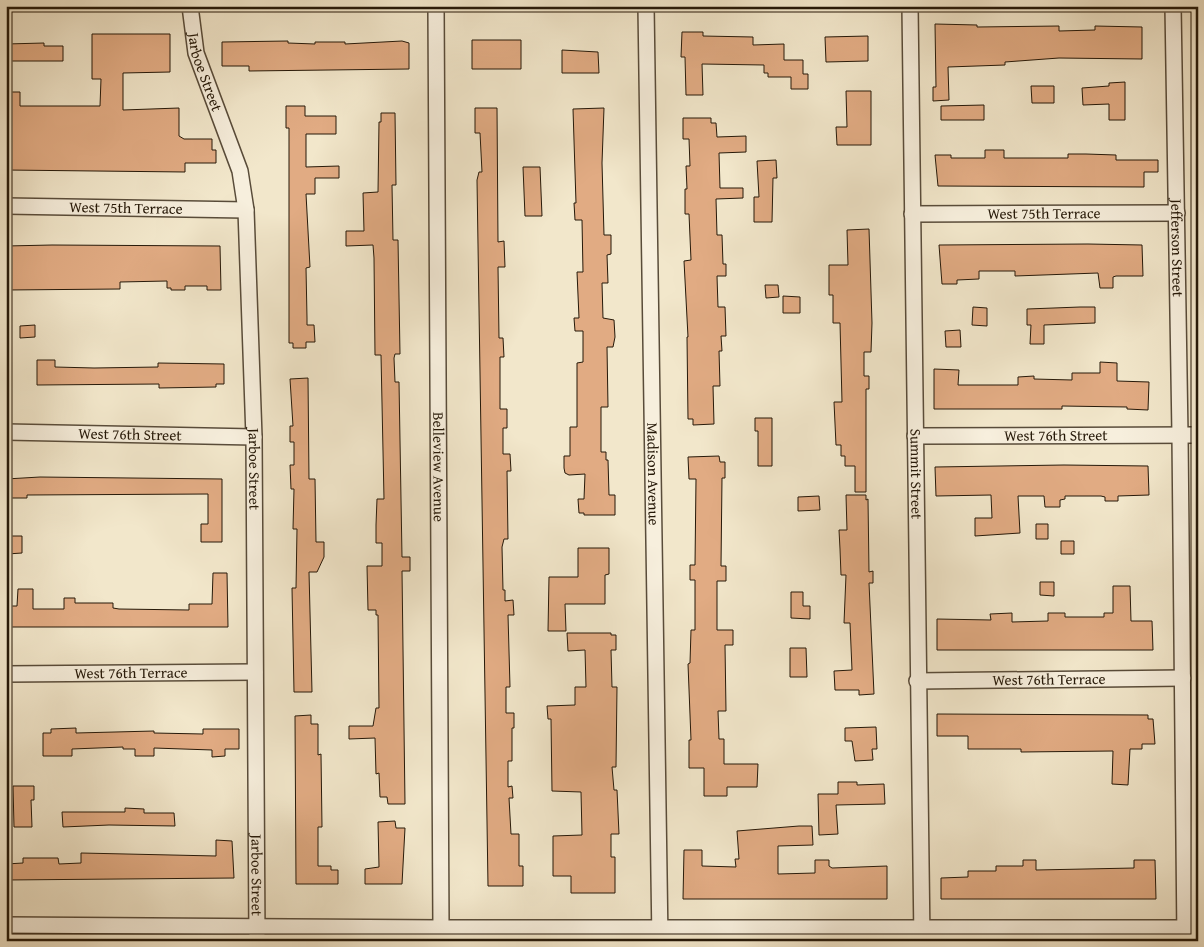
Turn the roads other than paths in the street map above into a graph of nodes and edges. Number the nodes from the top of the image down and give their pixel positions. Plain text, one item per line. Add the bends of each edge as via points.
1 (190, 6) edge
2 (436, 6) edge
3 (646, 6) edge
4 (910, 6) edge
5 (1173, 6) edge
6 (6, 206) edge
7 (246, 210) junction
8 (1177, 213) junction
9 (912, 214) junction
10 (6, 432) edge
11 (1198, 434) edge
12 (1180, 435) junction
13 (915, 436) junction
14 (254, 437) junction
15 (255, 672) junction
16 (6, 674) edge
17 (1183, 678) junction
18 (917, 681) junction
19 (6, 925) edge
20 (441, 928) junction
21 (1189, 932) edge
22 (257, 934) edge
23 (660, 934) edge
24 (921, 934) edge

1 - 7 street, Jarboe Street via 196,53 240,171
2 - 20 street, Belleview Avenue
3 - 23 street, Madison Avenue
4 - 9 street, Summit Street
5 - 8 street, Jefferson Street
6 - 7 street, West 75th Terrace
7 - 14 street, Jarboe Street
8 - 9 street, West 75th Terrace
8 - 12 street, Jefferson Street
9 - 13 street, Summit Street
10 - 14 street, West 76th Street
11 - 12 street, West 76th Street
12 - 13 street, West 76th Street
12 - 17 street, Jefferson Street
13 - 18 street, Summit Street
14 - 15 street, Jarboe Street
15 - 16 street, West 76th Terrace
15 - 22 street, Jarboe Street
17 - 18 street, West 76th Terrace
17 - 21 street, Jefferson Street
18 - 24 street, Summit Street
19 - 22 street
20 - 22 street
20 - 23 street
21 - 24 street
23 - 24 street

